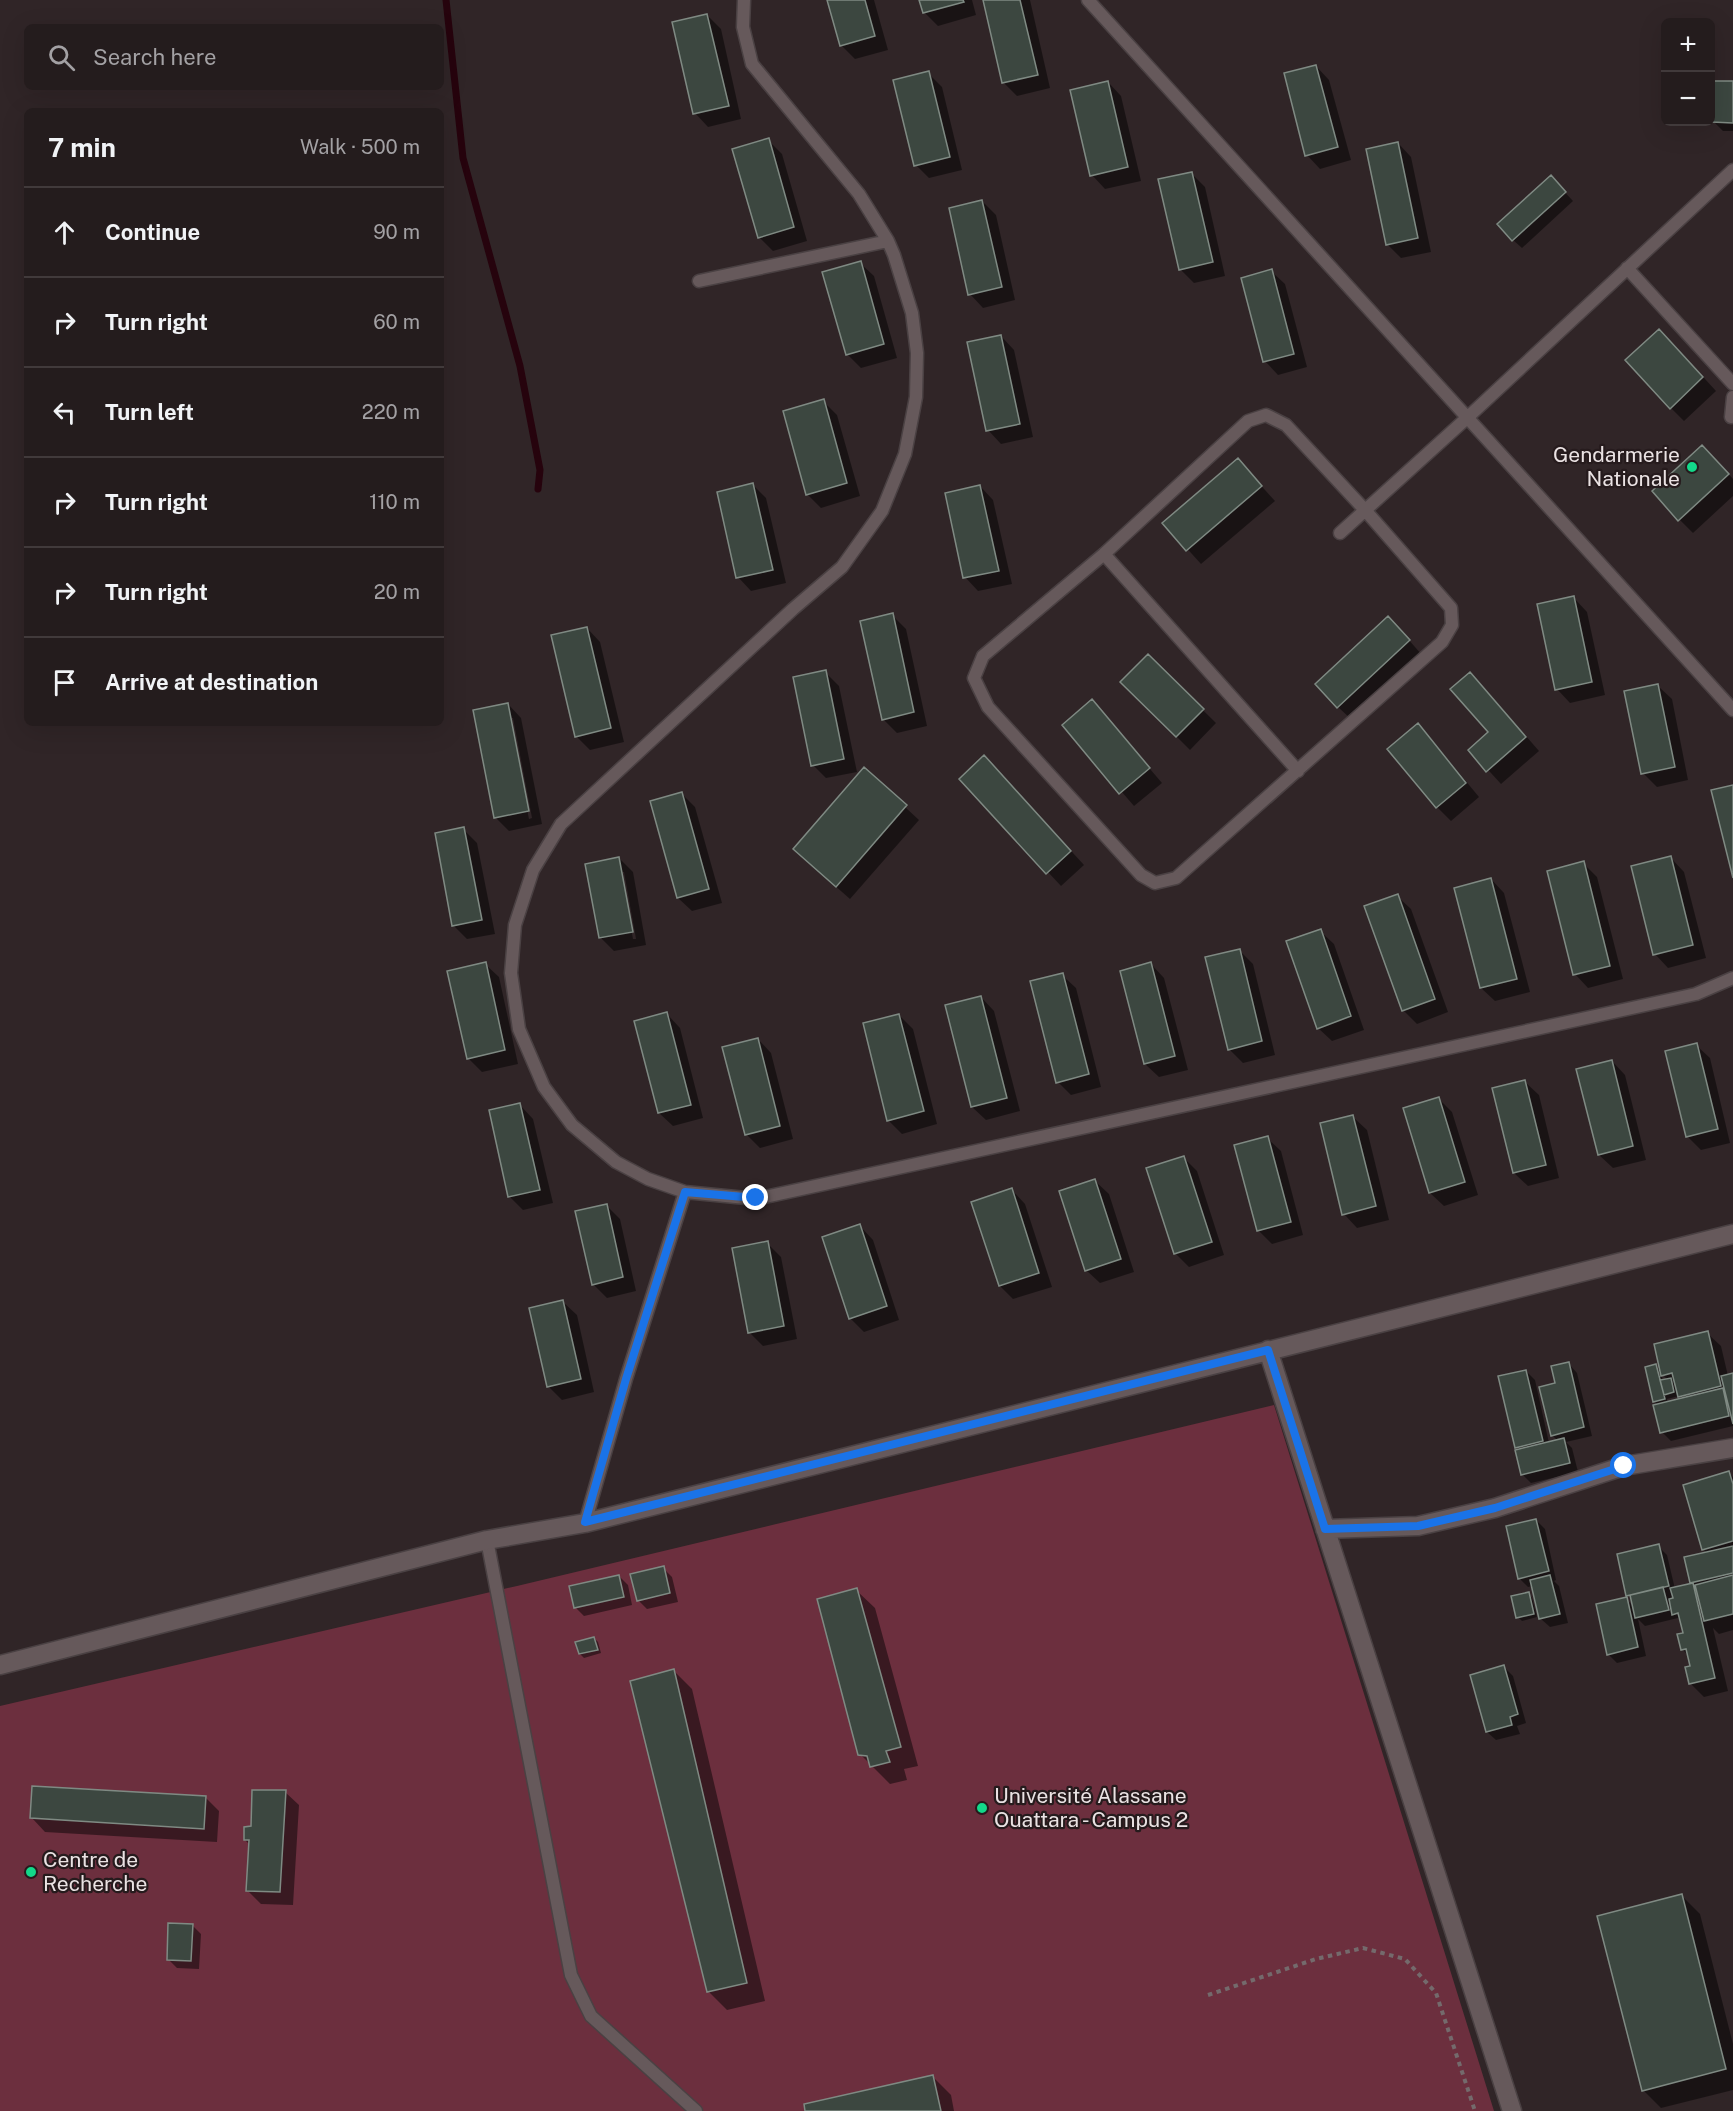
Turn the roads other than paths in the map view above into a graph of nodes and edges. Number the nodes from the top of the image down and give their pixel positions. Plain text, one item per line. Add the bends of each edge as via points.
1 (744, 0) edge
2 (1088, 0) edge
3 (1733, 170) edge
4 (888, 241) junction
5 (1627, 268) junction
6 (699, 282) dead end
7 (1733, 384) edge
8 (1733, 397) edge
9 (1468, 417) junction
10 (1731, 417) dead end
11 (1365, 510) junction
12 (1340, 533) dead end
13 (1104, 554) junction
14 (1733, 710) edge
15 (1298, 771) junction
16 (1733, 978) edge
17 (685, 1192) junction
18 (1733, 1234) edge
19 (1268, 1350) junction
20 (1733, 1448) edge
21 (585, 1522) junction
22 (1325, 1529) junction
23 (487, 1540) junction
24 (0, 1665) edge
25 (696, 2111) edge
26 (1512, 2111) edge

1 - 4 lane via 743,27 752,63 859,194
2 - 9 lane
3 - 5 lane
4 - 6 lane
4 - 17 lane via 912,313 917,386 905,454 882,511 842,567 561,824 533,870 515,925 511,973 519,1029 544,1087 572,1125 616,1162
5 - 7 lane
5 - 9 lane
8 - 10 lane
9 - 11 lane
9 - 14 lane
11 - 12 lane
11 - 13 lane via 1286,425 1266,415 1248,421
11 - 15 lane via 1450,608 1452,626 1442,642
13 - 15 lane
13 - 15 lane via 983,656 974,678 988,707 1141,874 1155,883 1176,878
16 - 17 lane via 1696,994 814,1187 756,1198
17 - 21 lane
18 - 19 street
19 - 21 street
19 - 22 street
20 - 22 street via 1624,1466 1495,1508 1418,1526
21 - 23 street
22 - 26 street
23 - 24 street
23 - 25 lane via 571,1975 591,2016

